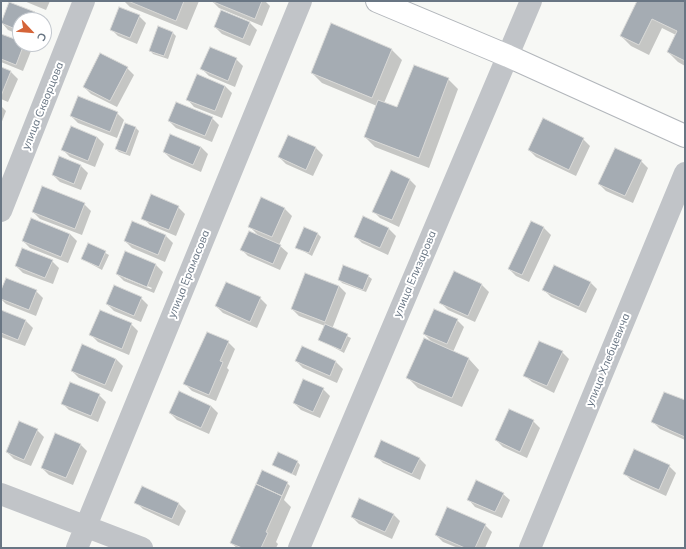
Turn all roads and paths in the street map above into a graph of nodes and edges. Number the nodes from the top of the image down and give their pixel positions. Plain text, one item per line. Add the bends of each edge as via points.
1 (84, 1) edge
2 (301, 1) edge
3 (377, 1) edge
4 (531, 1) edge
5 (508, 56) junction
6 (685, 136) edge
7 (685, 173) edge
8 (1, 211) edge
9 (1, 494) edge
10 (86, 526) junction
11 (77, 548) edge
12 (142, 548) edge
13 (299, 548) edge
14 (530, 548) edge

1 - 8 street, улица Скворцова
2 - 10 street, улица Ерамасова
3 - 5 main road
4 - 5 street, улица Елизарова
5 - 6 main road
5 - 13 street, улица Елизарова
7 - 14 street, улица Хлебцевича
9 - 10 street
10 - 11 street, улица Ерамасова
10 - 12 street

